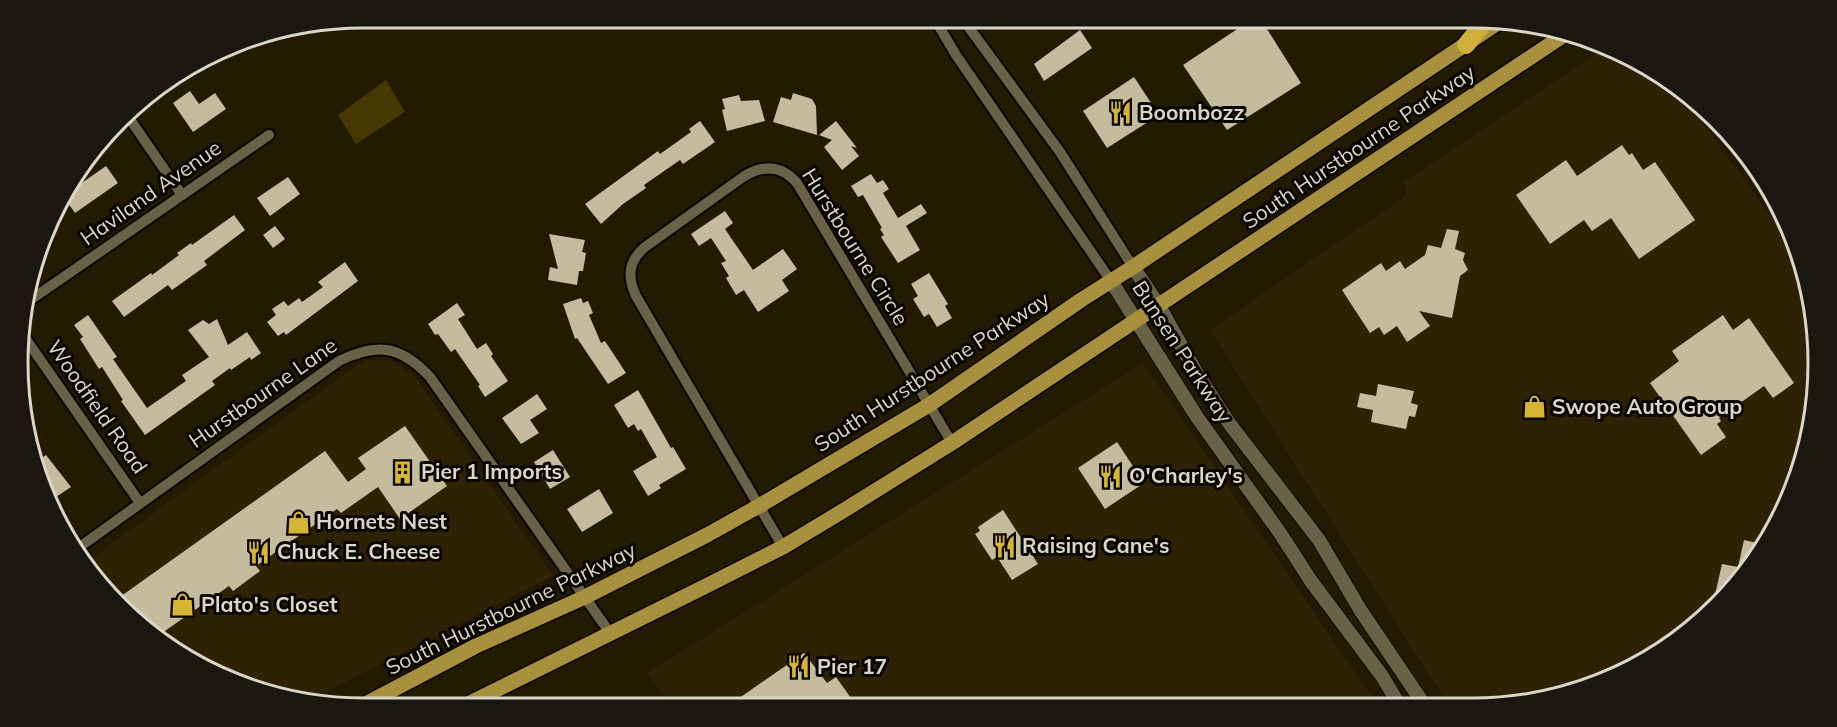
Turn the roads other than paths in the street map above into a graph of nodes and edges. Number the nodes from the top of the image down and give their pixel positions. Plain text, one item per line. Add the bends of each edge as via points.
1 (940, 28) edge
2 (969, 28) edge
3 (1479, 28) edge
4 (1489, 29) edge
5 (1557, 39) edge
6 (1466, 45) junction
7 (132, 122) edge
8 (269, 135) dead end
9 (182, 195) junction
10 (1133, 267) junction
11 (1111, 281) junction
12 (35, 297) edge
13 (1159, 306) junction
14 (1135, 321) junction
15 (29, 343) edge
16 (929, 405) junction
17 (951, 443) junction
18 (140, 503) junction
19 (759, 506) junction
20 (82, 545) edge
21 (783, 547) junction
22 (585, 597) junction
23 (610, 633) junction
24 (438, 668) junction
25 (376, 699) edge
26 (391, 699) edge
27 (478, 699) edge
28 (1396, 699) edge
29 (1420, 699) edge

1 - 11 street, Bunsen Parkway
2 - 10 street, Bunsen Parkway via 1060,152
3 - 6 highway
4 - 6 main road, South Hurstbourne Parkway
5 - 13 main road, South Hurstbourne Parkway
6 - 10 main road, South Hurstbourne Parkway
7 - 9 street
8 - 9 street, Haviland Avenue
9 - 12 street, Haviland Avenue
10 - 11 main road, South Hurstbourne Parkway
10 - 13 street, Bunsen Parkway
11 - 14 street, Bunsen Parkway
11 - 16 main road, South Hurstbourne Parkway
13 - 14 main road, South Hurstbourne Parkway
13 - 29 street, Bunsen Parkway via 1229,423 1319,540
14 - 17 main road, South Hurstbourne Parkway
14 - 28 street, Bunsen Parkway via 1197,417
15 - 18 street, Woodfield Road
16 - 17 street, Hurstbourne Circle
16 - 19 main road, South Hurstbourne Parkway
16 - 19 street, Hurstbourne Circle via 797,183 778,169 755,170 645,247 629,273 636,296
17 - 21 main road, South Hurstbourne Parkway
18 - 20 street, Hurstbourne Lane
18 - 22 street, Hurstbourne Lane via 339,360 358,352 390,350 415,361 430,377
19 - 21 street, Hurstbourne Circle
19 - 22 main road, South Hurstbourne Parkway
21 - 23 main road, South Hurstbourne Parkway
22 - 23 street, Hurstbourne Lane
22 - 24 main road, South Hurstbourne Parkway via 476,646
23 - 27 main road, South Hurstbourne Parkway
24 - 25 main road, South Hurstbourne Parkway
24 - 26 main road

